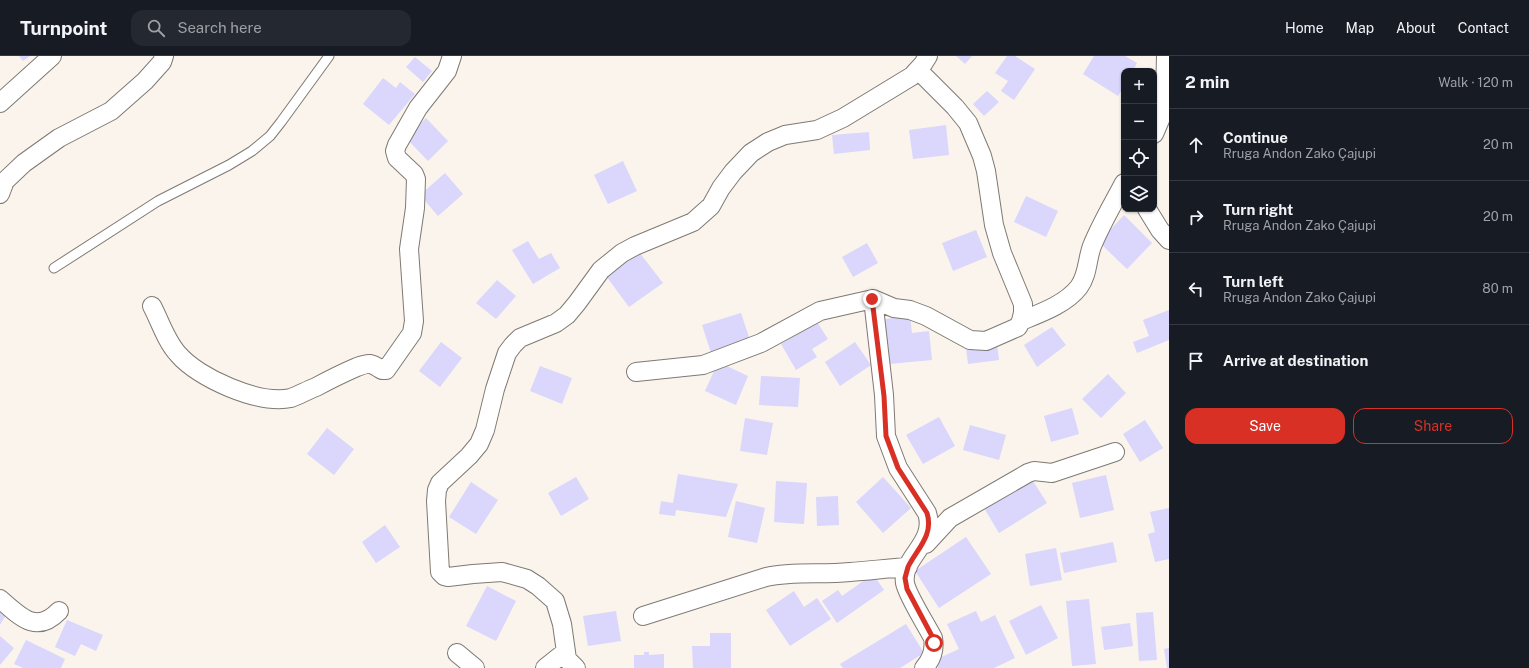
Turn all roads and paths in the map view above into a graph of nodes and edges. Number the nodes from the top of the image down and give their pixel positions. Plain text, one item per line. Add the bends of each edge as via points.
1 (52, 56) edge
2 (164, 56) edge
3 (329, 56) edge
4 (452, 56) edge
5 (1166, 56) edge
6 (923, 63) edge
7 (0, 103) edge
8 (1157, 127) edge
9 (1121, 188) edge
10 (0, 194) edge
11 (1149, 212) edge
12 (1169, 240) edge
13 (54, 268) dead end
14 (872, 299) junction
15 (152, 306) dead end
16 (1021, 321) junction
17 (636, 372) dead end
18 (1115, 452) dead end
19 (912, 561) junction
20 (0, 599) edge
21 (59, 611) dead end
22 (643, 616) dead end
23 (565, 652) junction
24 (457, 653) dead end
25 (475, 668) edge
26 (545, 668) edge
27 (576, 668) edge
28 (924, 668) edge

1 - 7 street
2 - 10 street via 162,62 145,80 111,111 59,138 24,163 5,181
3 - 13 lane via 270,136 252,151 158,201
4 - 15 street via 447,71 418,108 395,151 397,158 416,179 416,208 409,249 414,321 412,333 386,370 374,364 357,366 290,398 271,398 247,393 223,385 184,361 172,346
5 - 8 street via 1166,90 1163,113
6 - 16 street via 968,123 982,156 994,225 1002,253 1023,304
6 - 23 street via 912,76 829,125 817,130 785,135 751,153 733,172 711,206 693,222 635,246 610,262 595,277 567,315 556,323 520,338 507,353 479,444 440,483 437,490 440,572 448,577 502,572 527,579 538,586 555,601 562,624
9 - 16 street via 1100,227 1084,279 1078,288 1051,308
11 - 12 street
14 - 16 street via 926,316 970,340 986,341 1018,327
14 - 17 street via 820,311 761,343 703,365
14 - 19 street via 884,396 886,436 898,468 929,520 927,535
18 - 19 street via 1052,473 1028,473 950,518
19 - 22 street via 850,572 782,574 766,577
19 - 28 street via 905,578 907,589 934,643 931,659
20 - 21 street via 19,616 33,622 52,619
23 - 26 street
23 - 27 street via 567,659
24 - 25 street

